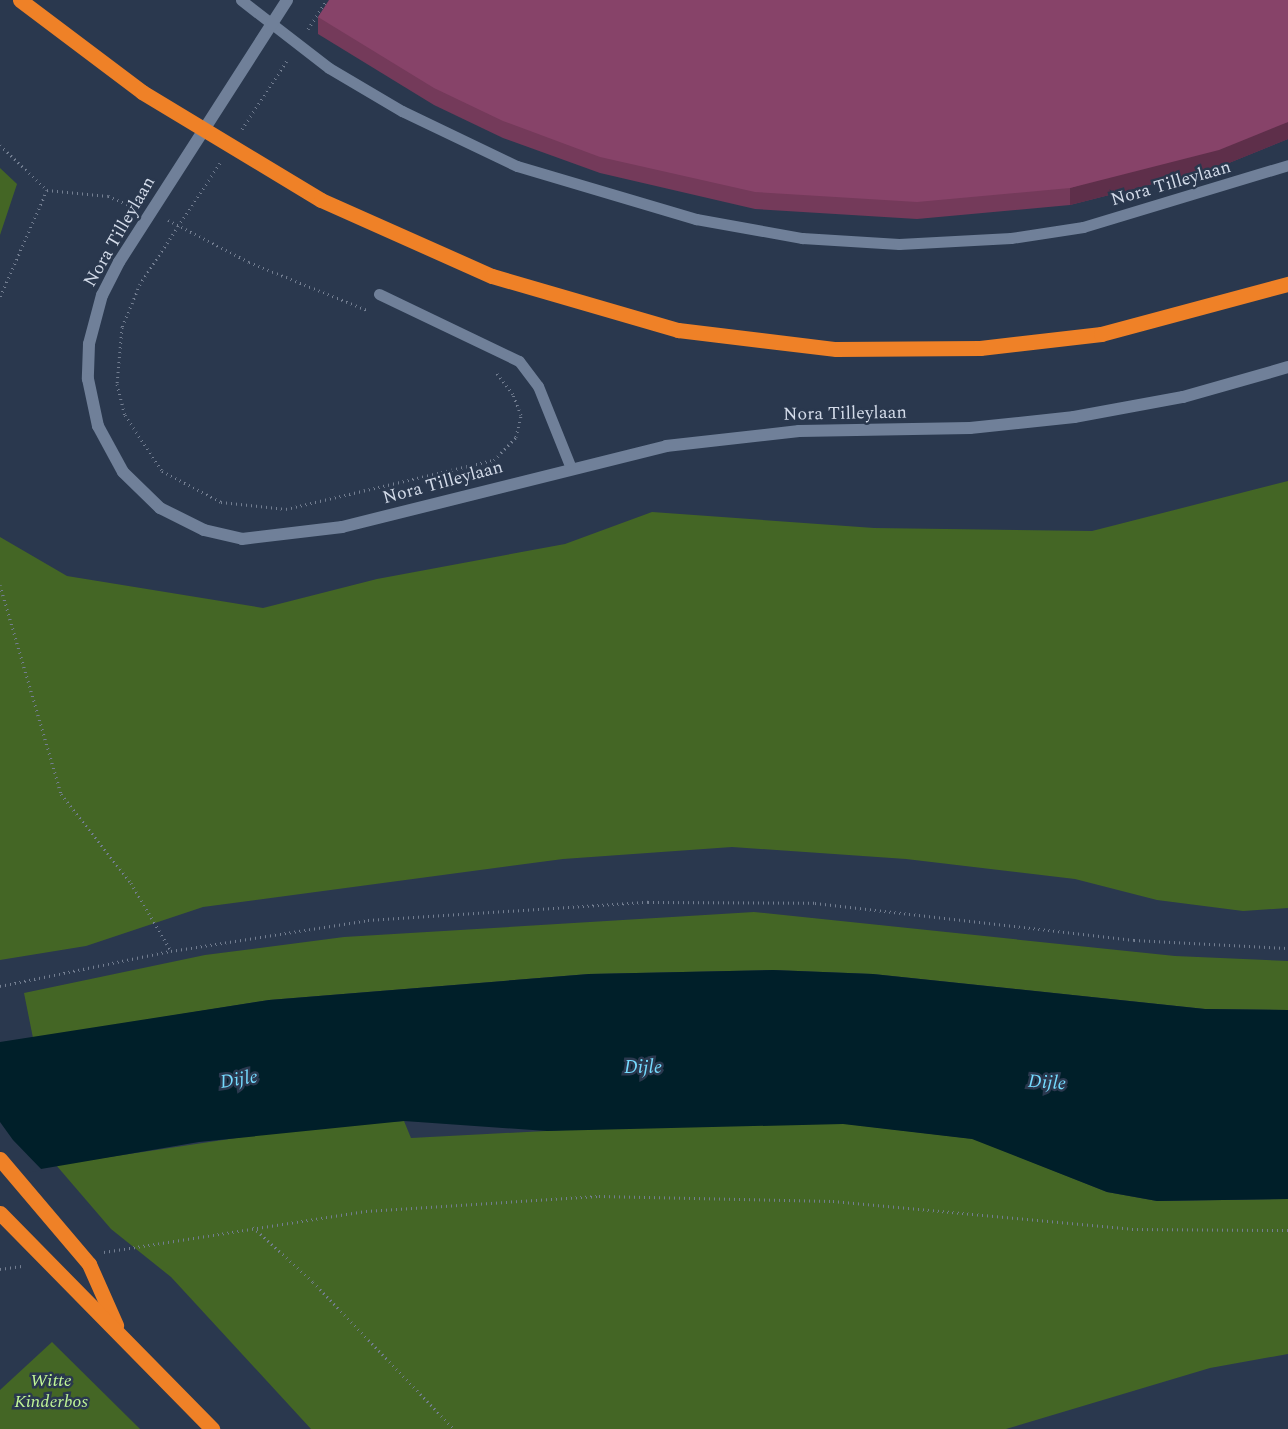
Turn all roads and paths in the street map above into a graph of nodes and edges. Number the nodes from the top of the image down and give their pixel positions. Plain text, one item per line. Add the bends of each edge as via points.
1 (20, 0) edge
2 (241, 0) edge
3 (287, 0) edge
4 (0, 145) edge
5 (1288, 165) edge
6 (47, 190) junction
7 (141, 209) dead end
8 (158, 216) dead end
9 (145, 278) dead end
10 (1288, 284) edge
11 (379, 294) dead end
12 (0, 297) edge
13 (374, 313) dead end
14 (1288, 367) edge
15 (490, 368) dead end
16 (571, 468) junction
17 (0, 586) edge
18 (1288, 948) edge
19 (171, 951) junction
20 (0, 986) edge
21 (0, 1159) edge
22 (0, 1213) edge
23 (252, 1226) junction
24 (1288, 1230) edge
25 (93, 1258) junction
26 (29, 1264) dead end
27 (0, 1269) edge
28 (121, 1335) junction
29 (212, 1429) edge
30 (454, 1429) edge

1 - 10 highway via 142,92 321,200 492,276 678,330 836,349 980,348 1101,334
2 - 5 lane, Nora Tilleylaan via 336,72 402,112 517,166 696,219 802,238 899,244 1011,238 1084,227
3 - 16 street, Nora Tilleylaan via 119,262 91,331 88,379 93,410 110,452 130,481 160,508 193,526 242,538 305,534
4 - 6 path
6 - 7 path via 108,196
6 - 12 path
8 - 13 path via 249,262
9 - 15 path via 130,303 117,359 125,415 162,471 221,502 286,510 494,460 516,438 521,415 513,394
11 - 16 lane via 519,361 538,386
14 - 16 street, Nora Tilleylaan via 1183,397 1074,418 970,428 732,436
17 - 19 path via 61,794 130,882
18 - 19 path via 1134,940 923,912 751,899 368,920
19 - 20 path
21 - 25 highway
22 - 28 highway
23 - 24 path via 483,1200 599,1196 833,1201 1132,1229
23 - 25 path
23 - 30 path via 313,1282
25 - 28 highway
26 - 27 path
28 - 29 highway

